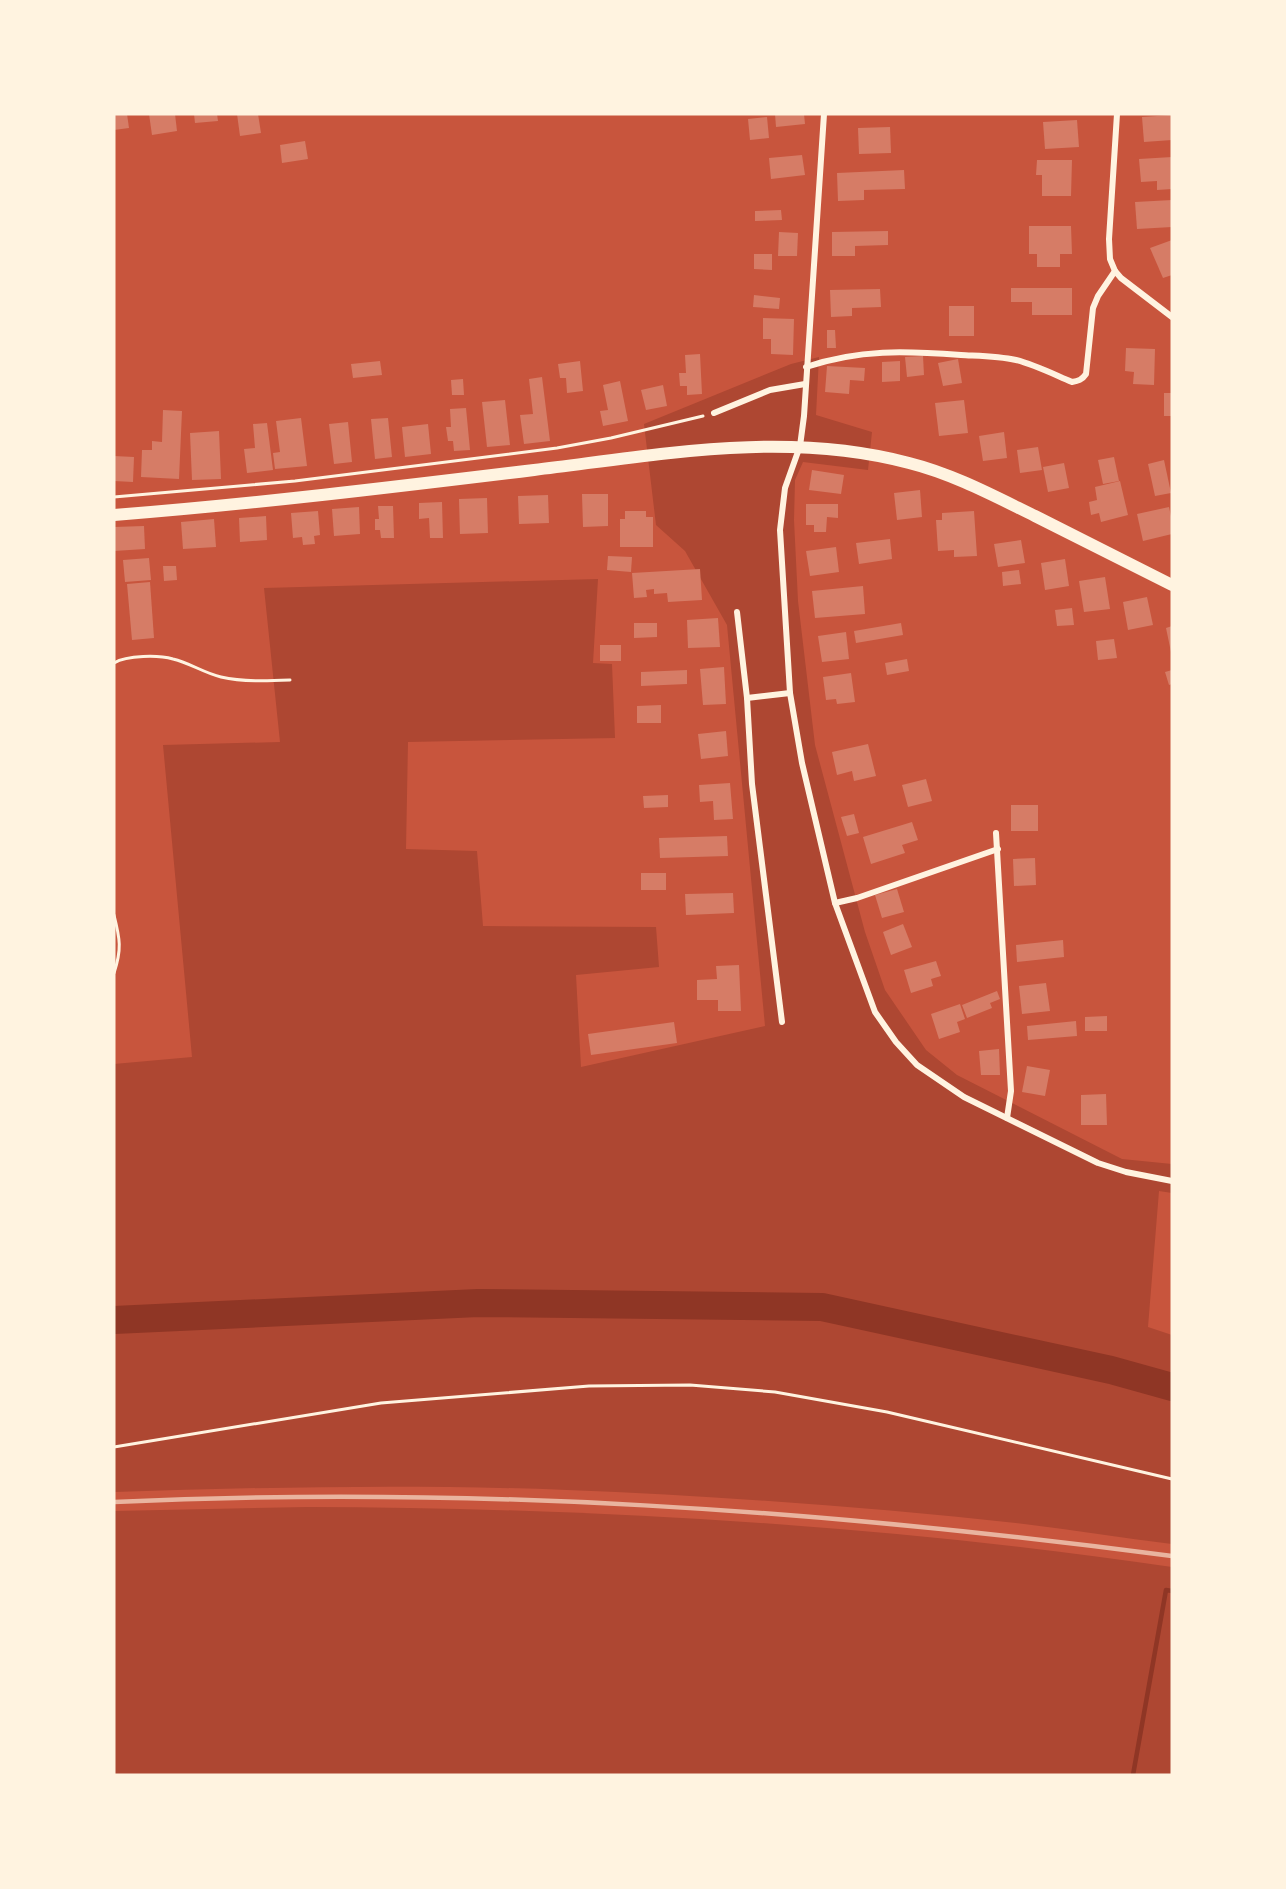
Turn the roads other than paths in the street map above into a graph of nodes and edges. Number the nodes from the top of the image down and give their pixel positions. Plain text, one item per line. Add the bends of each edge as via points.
1 (824, 114) edge
2 (1117, 114) edge
3 (1115, 271) junction
4 (1172, 317) edge
5 (806, 367) junction
6 (806, 384) junction
7 (714, 413) road end
8 (800, 446) junction
9 (114, 515) edge
10 (1172, 585) edge
11 (737, 612) dead end
12 (790, 693) junction
13 (747, 698) junction
14 (996, 832) dead end
15 (998, 849) junction
16 (835, 903) junction
17 (782, 1022) dead end
18 (1007, 1118) junction
19 (1172, 1181) edge

1 - 5 street
2 - 3 street via 1109,239
3 - 4 street
3 - 5 street via 1093,308 1086,374 1078,381 1004,358 932,352 868,352
5 - 6 street
6 - 7 street via 770,390
6 - 8 street
8 - 9 main road via 716,448 278,500
8 - 10 main road via 870,454 944,474
8 - 12 street via 785,488 780,530
11 - 13 street
12 - 13 street
12 - 16 street
13 - 17 street via 752,784
14 - 15 street
15 - 16 street
15 - 18 street via 1011,1091
16 - 18 street via 875,1012 896,1042 934,1078
18 - 19 street via 1098,1163

